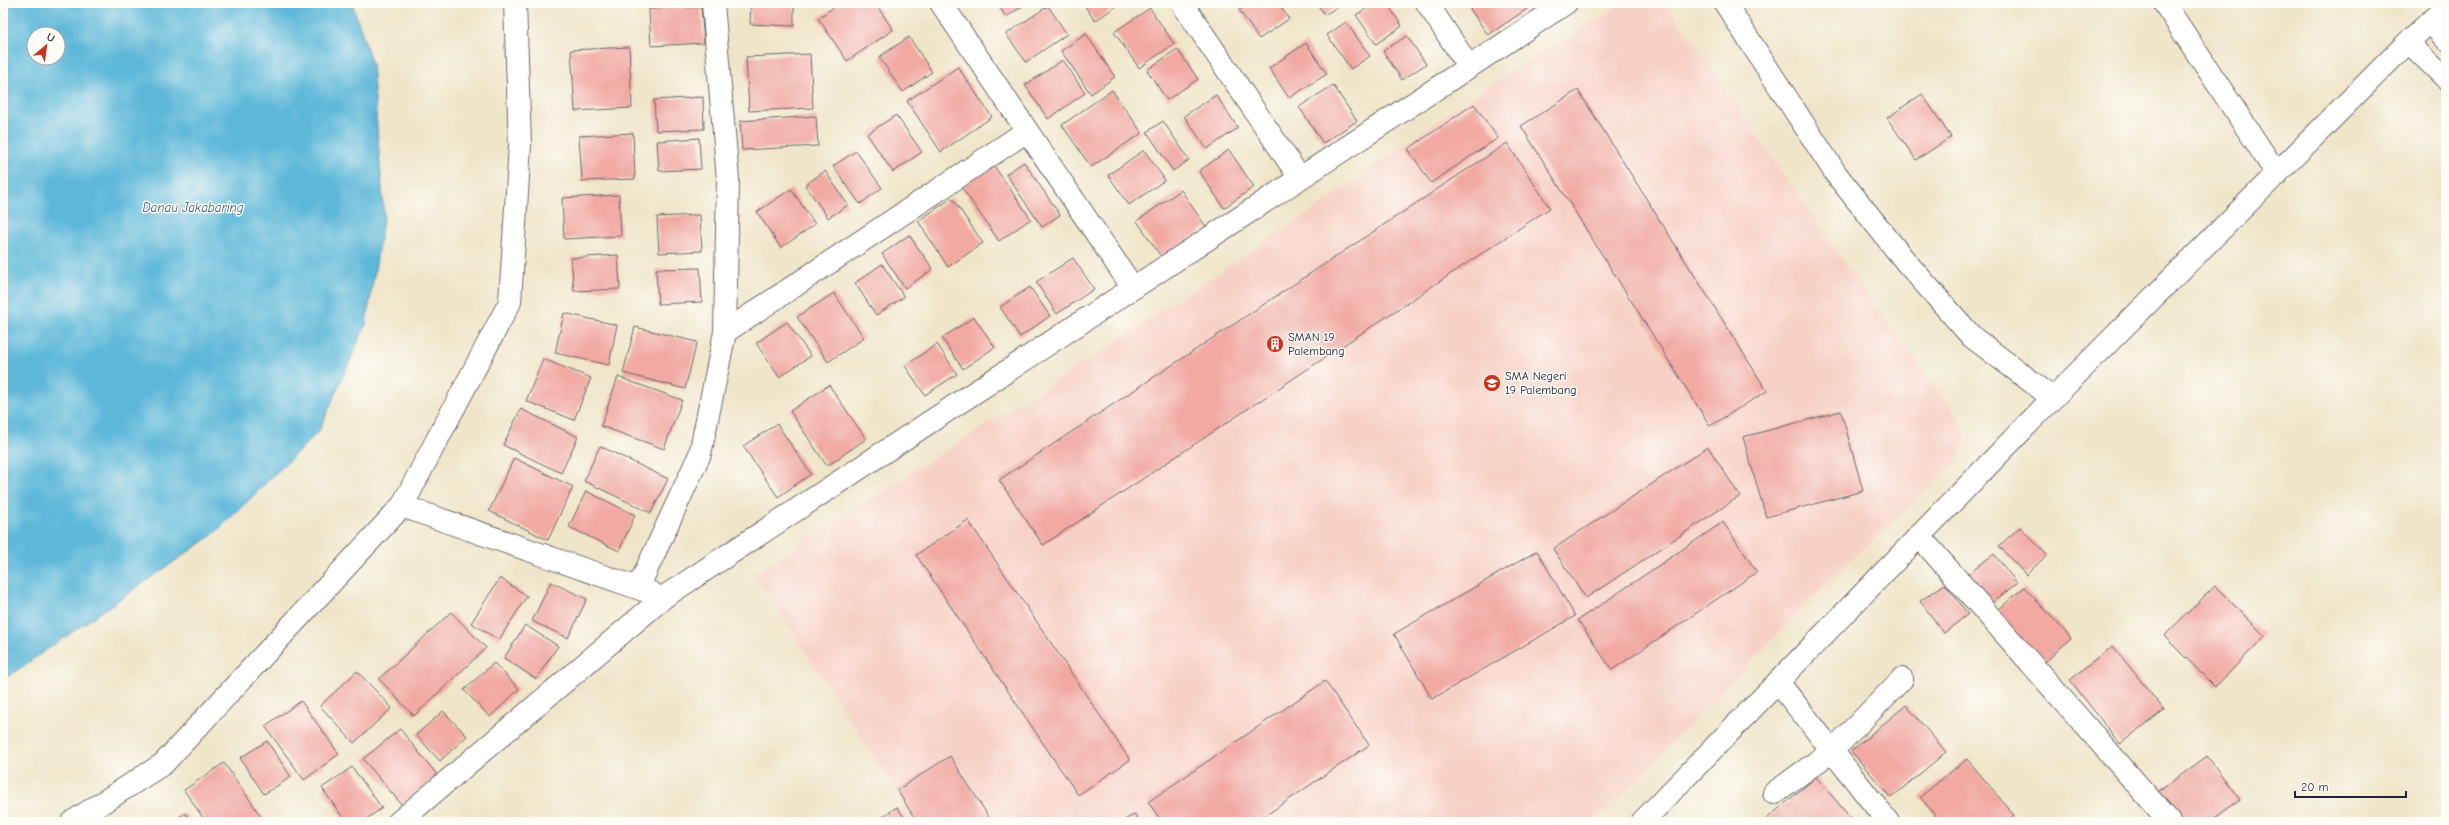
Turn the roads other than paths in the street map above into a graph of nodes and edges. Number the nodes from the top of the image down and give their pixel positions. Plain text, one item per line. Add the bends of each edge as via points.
1 (515, 3) edge
2 (713, 3) edge
3 (941, 3) edge
4 (1182, 3) edge
5 (1427, 3) edge
6 (1566, 3) edge
7 (1725, 3) edge
8 (2164, 3) edge
9 (2446, 5) edge
10 (2430, 22) junction
11 (2446, 39) edge
12 (2408, 42) junction
13 (1469, 67) junction
14 (2446, 79) edge
15 (1027, 131) junction
16 (2277, 174) junction
17 (1300, 178) junction
18 (1133, 288) junction
19 (724, 332) junction
20 (2053, 398) junction
21 (402, 506) junction
22 (1920, 537) junction
23 (638, 588) junction
24 (664, 597) junction
25 (1902, 679) dead end
26 (1778, 682) junction
27 (1832, 751) junction
28 (1774, 793) dead end
29 (72, 822) edge
30 (399, 822) edge
31 (1642, 822) edge
32 (1888, 822) edge
33 (2170, 822) edge

1 - 21 street via 520,145 510,302
2 - 19 street via 728,180
3 - 15 street
4 - 17 street
5 - 13 street
6 - 13 street
7 - 20 street via 1836,174 1906,262 1972,337
8 - 16 street
9 - 10 street
10 - 11 street
10 - 12 street
12 - 14 lane
12 - 16 street
13 - 17 street
15 - 18 street
15 - 19 street
16 - 20 street
17 - 18 street
18 - 24 street
19 - 23 street via 700,454
20 - 22 street
21 - 23 street
21 - 29 street via 163,764
22 - 26 street
22 - 33 street
23 - 24 street
24 - 30 street
25 - 27 street
26 - 27 street
26 - 31 street
27 - 28 street
27 - 32 street

